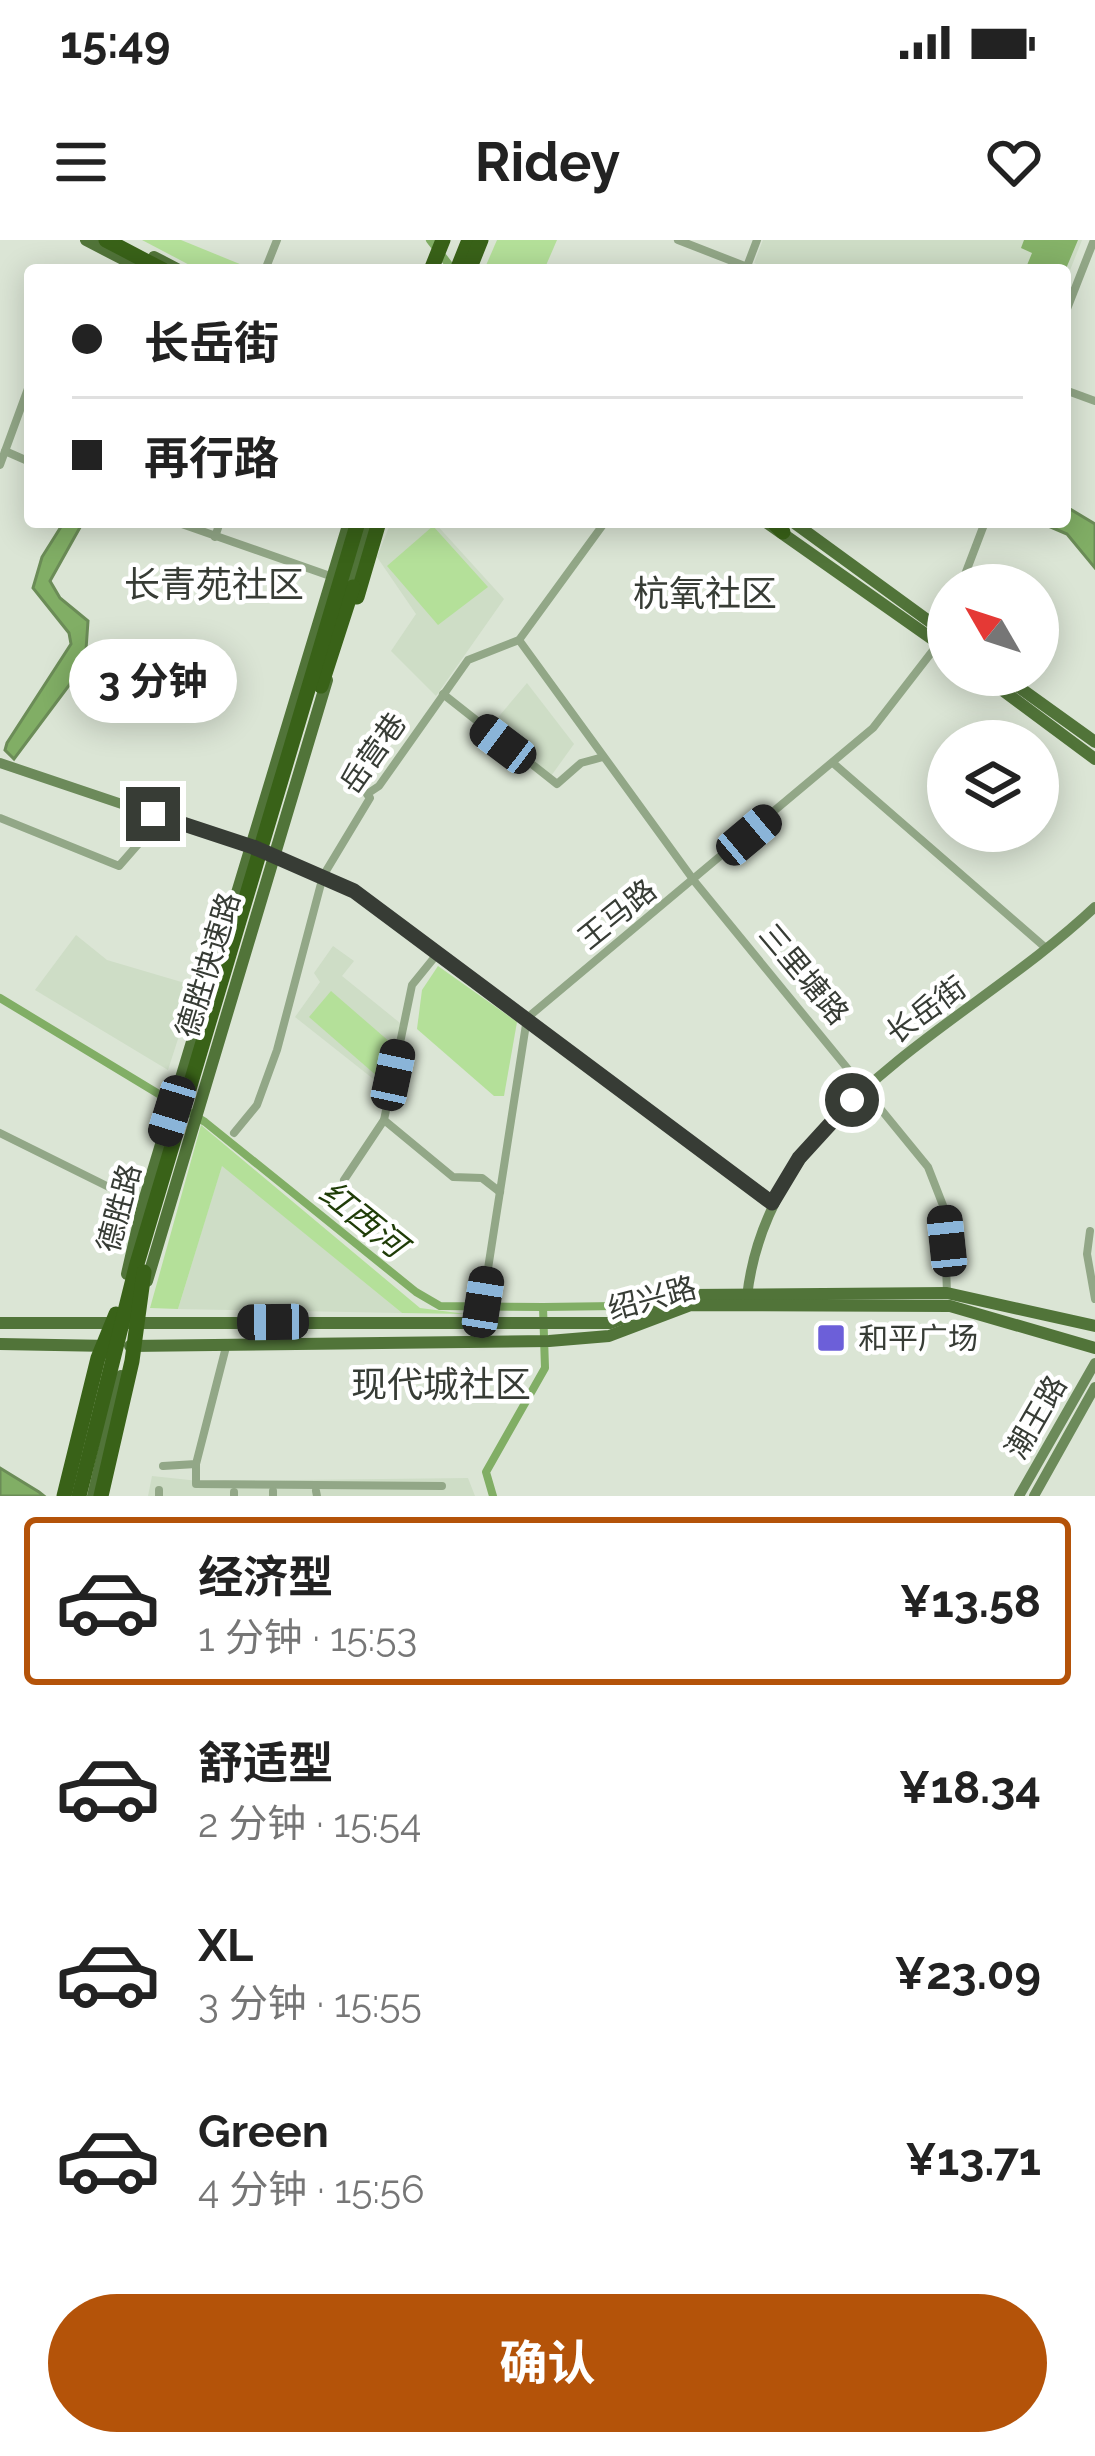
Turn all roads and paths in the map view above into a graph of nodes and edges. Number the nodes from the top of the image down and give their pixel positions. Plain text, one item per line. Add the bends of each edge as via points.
1 (86, 240) edge
2 (106, 240) edge
3 (122, 240) edge
4 (481, 240) edge
5 (678, 240) edge
6 (1094, 240) edge
7 (120, 257) junction
8 (115, 264) edge
9 (133, 264) edge
10 (152, 264) edge
11 (168, 264) edge
12 (462, 264) edge
13 (737, 264) edge
14 (1071, 299) edge
15 (24, 399) edge
16 (4, 451) junction
17 (24, 459) edge
18 (0, 465) edge
19 (192, 528) edge
20 (218, 528) edge
21 (352, 528) edge
22 (352, 528) edge
23 (372, 528) edge
24 (372, 528) edge
25 (601, 528) edge
26 (784, 528) edge
27 (983, 528) edge
28 (215, 537) junction
29 (969, 564) edge
30 (333, 578) junction
31 (927, 623) edge
32 (520, 640) junction
33 (927, 659) edge
34 (443, 694) junction
35 (1010, 696) edge
36 (1031, 696) edge
37 (1095, 742) edge
38 (604, 757) junction
39 (1095, 759) edge
40 (833, 763) junction
41 (0, 764) edge
42 (0, 818) edge
43 (161, 818) junction
44 (253, 847) junction
45 (275, 857) junction
46 (323, 875) junction
47 (695, 882) junction
48 (1095, 907) edge
49 (1047, 950) junction
50 (438, 952) junction
51 (527, 1018) junction
52 (867, 1086) junction
53 (384, 1120) junction
54 (234, 1132) dead end
55 (0, 1133) edge
56 (344, 1180) dead end
57 (500, 1192) junction
58 (772, 1203) junction
59 (143, 1204) junction
60 (1090, 1231) dead end
61 (140, 1269) junction
62 (947, 1293) junction
63 (747, 1297) junction
64 (1095, 1299) edge
65 (481, 1311) junction
66 (0, 1323) edge
67 (116, 1324) junction
68 (135, 1324) junction
69 (1095, 1326) edge
70 (0, 1344) edge
71 (111, 1346) junction
72 (128, 1346) junction
73 (226, 1346) junction
74 (1095, 1348) edge
75 (1095, 1363) edge
76 (1095, 1387) edge
77 (97, 1400) junction
78 (115, 1402) junction
79 (196, 1464) junction
80 (163, 1466) dead end
81 (442, 1486) dead end
82 (64, 1496) edge
83 (87, 1496) edge
84 (1019, 1496) edge
85 (1034, 1496) edge

1 - 7 main road
2 - 10 highway
3 - 11 main road
4 - 12 highway
5 - 13 street
6 - 14 street
7 - 8 street
7 - 9 main road
15 - 16 street
16 - 17 street
16 - 18 street
19 - 28 street
20 - 28 street
21 - 30 main road, 德胜路
22 - 61 highway, 德胜快速路, bridge
23 - 61 highway, 德胜快速路, bridge
24 - 45 main road, 德胜路
25 - 32 street
26 - 31 main road
27 - 29 street
28 - 30 street
30 - 44 main road, 德胜路
32 - 34 street, 岳营巷 via 473,655
32 - 38 street, 三里塘路
33 - 40 street, 王马路 via 883,718
34 - 38 street via 557,784 581,763
34 - 46 street, 岳营巷 via 367,794
35 - 39 main road
36 - 37 main road
38 - 47 street, 三里塘路
40 - 47 street, 王马路
40 - 49 street
41 - 43 street
42 - 43 street via 119,866
43 - 44 street
44 - 45 street
44 - 59 main road, 德胜路
45 - 46 street
45 - 68 main road, 德胜路
46 - 50 street
46 - 54 street, 岳营巷 via 277,1050 257,1105
47 - 51 street, 王马路
47 - 52 street, 三里塘路
48 - 49 street, 长岳街
49 - 52 street, 长岳街
50 - 51 street
50 - 53 street via 412,985
51 - 57 street
51 - 58 street
52 - 58 street, 长岳街 via 799,1158
52 - 62 street, 三里塘路 via 939,1190
53 - 56 street
53 - 57 street via 453,1177 482,1178
55 - 59 street
57 - 65 street
58 - 63 street, 长岳街
59 - 67 main road, 德胜路
60 - 64 street
61 - 82 highway, bridge via 98,1358
61 - 83 highway, 德胜快速路, bridge
62 - 63 main road, 绍兴路
62 - 69 main road, 绍兴路
63 - 65 main road, 绍兴路 via 688,1295 610,1322
65 - 68 main road, 绍兴路
66 - 67 main road, 绍兴路
67 - 68 main road, 绍兴路
67 - 71 main road, 德胜路
68 - 72 main road, 德胜路
70 - 71 main road, 绍兴路
71 - 72 main road, 绍兴路
71 - 77 main road, 德胜路
72 - 73 main road, 绍兴路
72 - 78 main road, 德胜路
73 - 74 main road, 绍兴路 via 609,1336 691,1305 950,1306
73 - 79 street
75 - 84 street, 潮王路
76 - 85 street, 潮王路
77 - 78 main road via 108,1394
77 - 83 main road, 德胜路
78 - 83 main road, 德胜路
79 - 80 street
79 - 81 street via 196,1484

